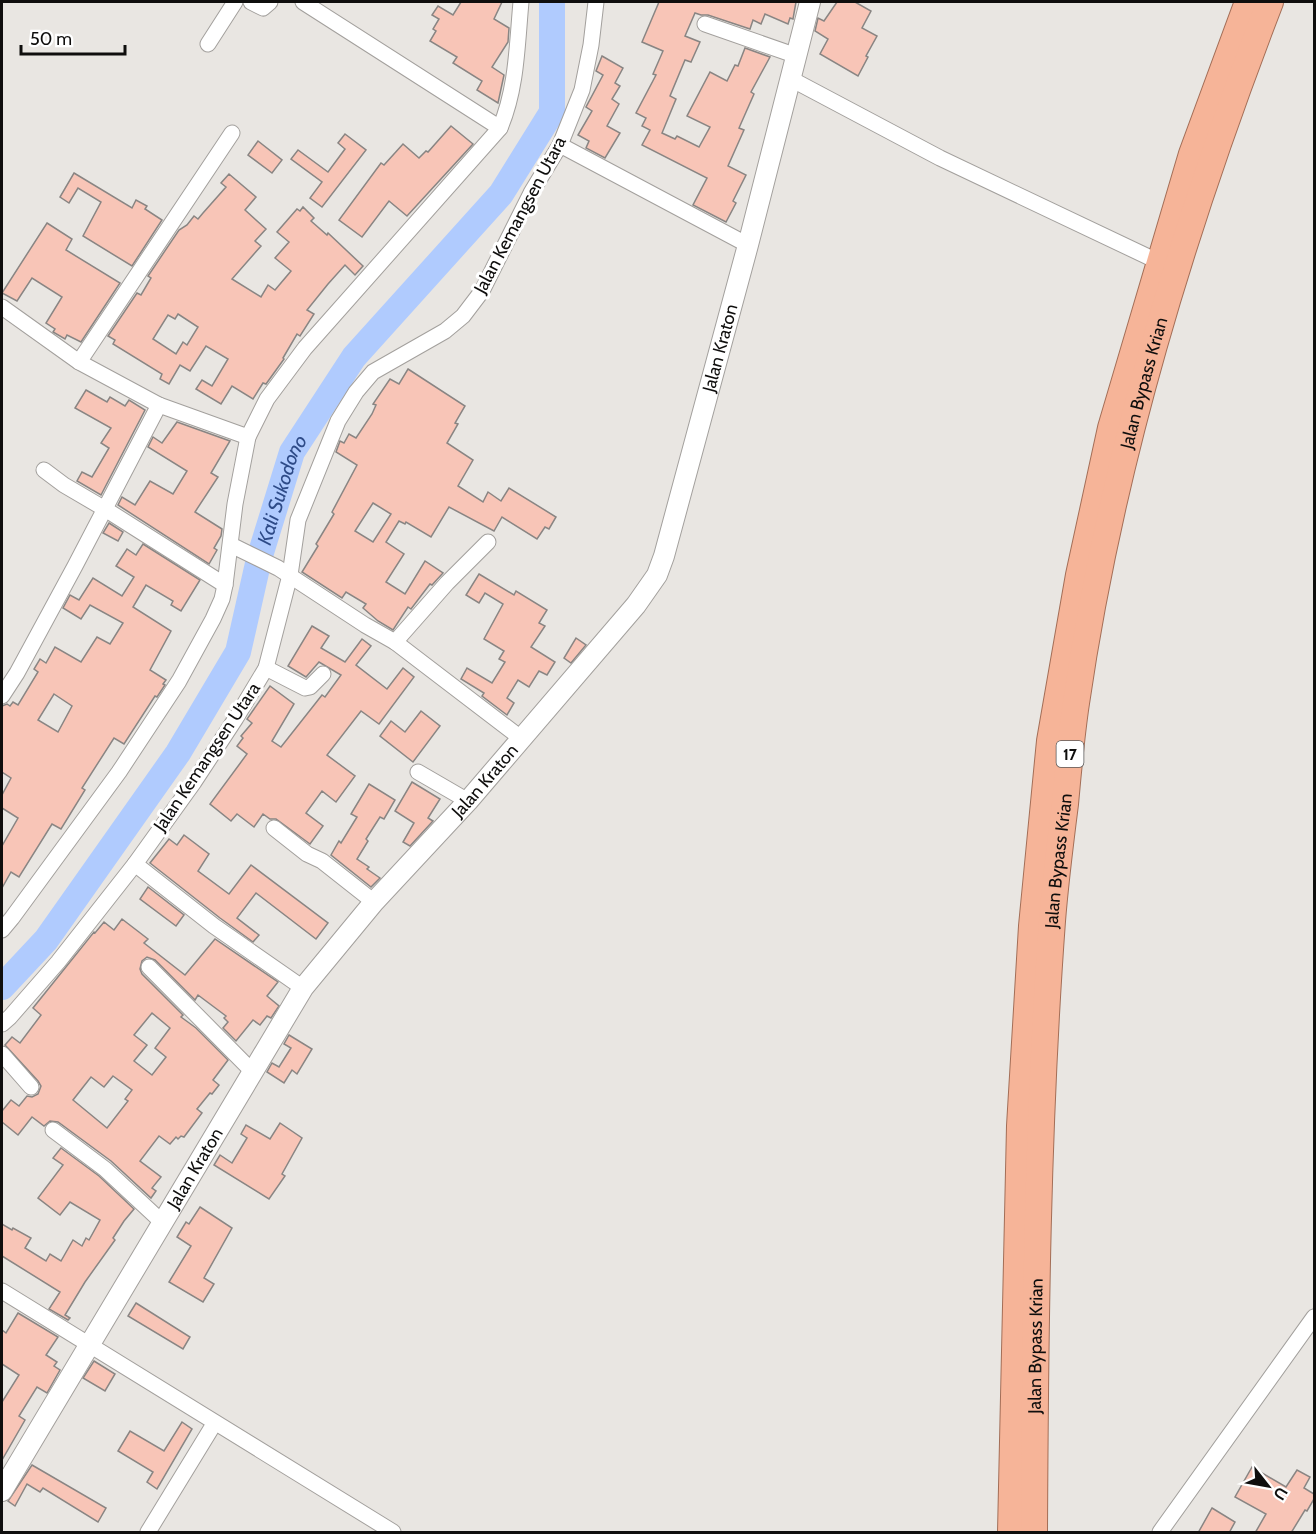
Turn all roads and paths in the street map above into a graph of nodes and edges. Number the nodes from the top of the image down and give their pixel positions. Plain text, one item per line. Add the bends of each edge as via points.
1 (235, 2) edge
2 (251, 2) edge
3 (270, 2) edge
4 (303, 2) edge
5 (521, 2) edge
6 (596, 2) edge
7 (810, 2) edge
8 (1248, 2) edge
9 (1270, 2) edge
10 (705, 24) dead end
11 (208, 44) dead end
12 (797, 56) junction
13 (791, 79) junction
14 (500, 128) junction
15 (232, 133) dead end
16 (560, 145) junction
17 (748, 245) junction
18 (1159, 262) junction
19 (2, 307) edge
20 (79, 362) junction
21 (159, 405) junction
22 (248, 436) junction
23 (44, 471) dead end
24 (105, 509) junction
25 (488, 542) dead end
26 (236, 547) junction
27 (284, 572) junction
28 (225, 585) junction
29 (396, 642) junction
30 (266, 668) junction
31 (323, 674) dead end
32 (2, 696) edge
33 (522, 738) junction
34 (418, 772) dead end
35 (468, 801) junction
36 (274, 828) dead end
37 (135, 864) junction
38 (374, 902) junction
39 (2, 930) edge
40 (149, 967) dead end
41 (303, 988) junction
42 (4, 1016) edge
43 (2, 1054) edge
44 (252, 1071) junction
45 (31, 1087) dead end
46 (53, 1130) dead end
47 (163, 1222) junction
48 (2, 1291) edge
49 (1314, 1317) edge
50 (89, 1346) junction
51 (214, 1424) junction
52 (2, 1491) edge
53 (148, 1533) edge
54 (393, 1533) edge
55 (1011, 1533) edge
56 (1034, 1533) edge
57 (1160, 1533) edge

1 - 11 street
2 - 3 street via 263,8
4 - 14 street
5 - 14 street via 516,65
6 - 16 street, Jalan Kemangsen Utara via 582,90
7 - 12 street, Jalan Kraton
8 - 18 highway, Jalan Bypass Krian / 17 via 1192,154
9 - 56 highway, Jalan Bypass Krian / 17 via 1215,150 1143,382 1101,559 1075,706 1052,918 1040,1114
10 - 12 street
12 - 13 street, Jalan Kraton
13 - 17 street, Jalan Kraton
13 - 18 street via 940,158
14 - 22 street via 305,348 271,393
15 - 20 street
16 - 17 street
16 - 27 street, Jalan Kemangsen Utara via 471,306 445,331 378,368 356,392 338,421 298,520
17 - 33 street, Jalan Kraton via 657,575
18 - 55 highway, Jalan Bypass Krian / 17 via 1107,443 1050,741 1032,926 1020,1126
19 - 20 street
20 - 21 street
21 - 22 street
21 - 24 street
22 - 26 street via 235,504
23 - 24 street
24 - 28 street
24 - 32 street
25 - 29 street
26 - 27 street
26 - 28 street
27 - 29 street
27 - 30 street, Jalan Kemangsen Utara
28 - 39 street via 213,619 178,681 119,772
29 - 33 street
30 - 31 street via 307,688
30 - 37 street, Jalan Kemangsen Utara via 200,773
33 - 35 street, Jalan Kraton
34 - 35 street
35 - 38 street, Jalan Kraton
36 - 38 street
37 - 41 street
37 - 42 street, Jalan Kemangsen Utara via 58,962
38 - 41 street, Jalan Kraton
40 - 44 street
41 - 44 street, Jalan Kraton
43 - 45 street
44 - 47 street, Jalan Kraton
46 - 47 street via 105,1169
47 - 50 street, Jalan Kraton
48 - 50 street
49 - 57 street
50 - 51 street
50 - 52 street, Jalan Kraton
51 - 53 street
51 - 54 street

